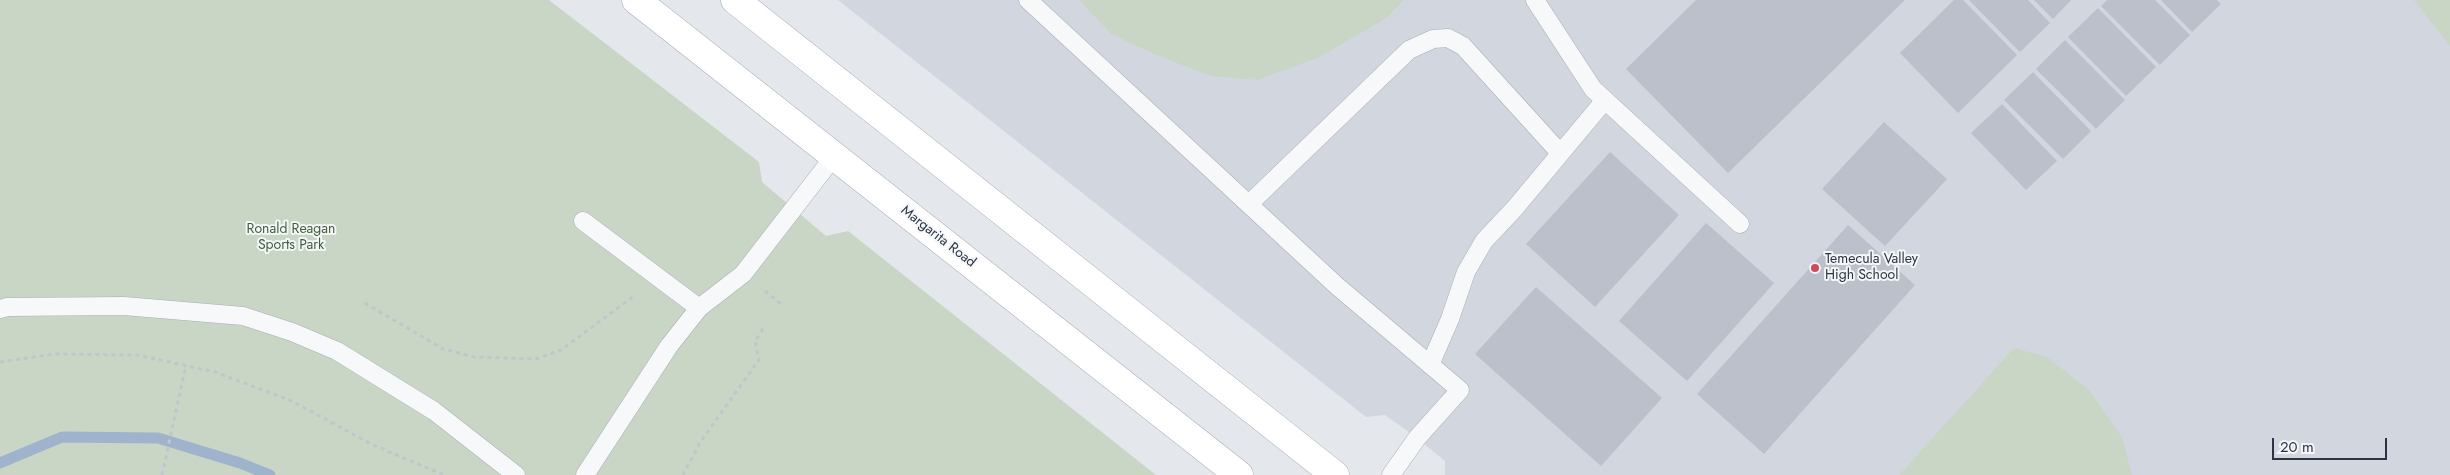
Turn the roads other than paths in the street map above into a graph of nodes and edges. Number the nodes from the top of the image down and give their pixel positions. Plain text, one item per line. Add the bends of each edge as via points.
1 (636, 0) edge
2 (735, 0) edge
3 (1028, 0) edge
4 (1535, 0) edge
5 (1605, 100) junction
6 (1560, 153) junction
7 (835, 156) junction
8 (1249, 204) junction
9 (583, 221) dead end
10 (1740, 224) dead end
11 (699, 308) junction
12 (0, 309) edge
13 (1430, 365) junction
14 (516, 475) edge
15 (585, 475) edge
16 (1239, 475) edge
17 (1335, 475) edge
18 (1391, 475) edge

1 - 7 main road, Margarita Road
2 - 17 main road
3 - 8 lane
4 - 5 lane via 1593,89
5 - 6 lane
5 - 10 lane
6 - 8 lane via 1463,46 1448,38 1433,39 1409,50
6 - 13 lane via 1484,241 1466,272
7 - 11 lane via 743,274
7 - 16 main road, Margarita Road
8 - 13 lane via 1343,291
9 - 11 lane
11 - 15 lane via 669,346
12 - 14 lane via 124,306 243,316 275,326 345,356 434,411
13 - 18 lane via 1460,390 1417,438

